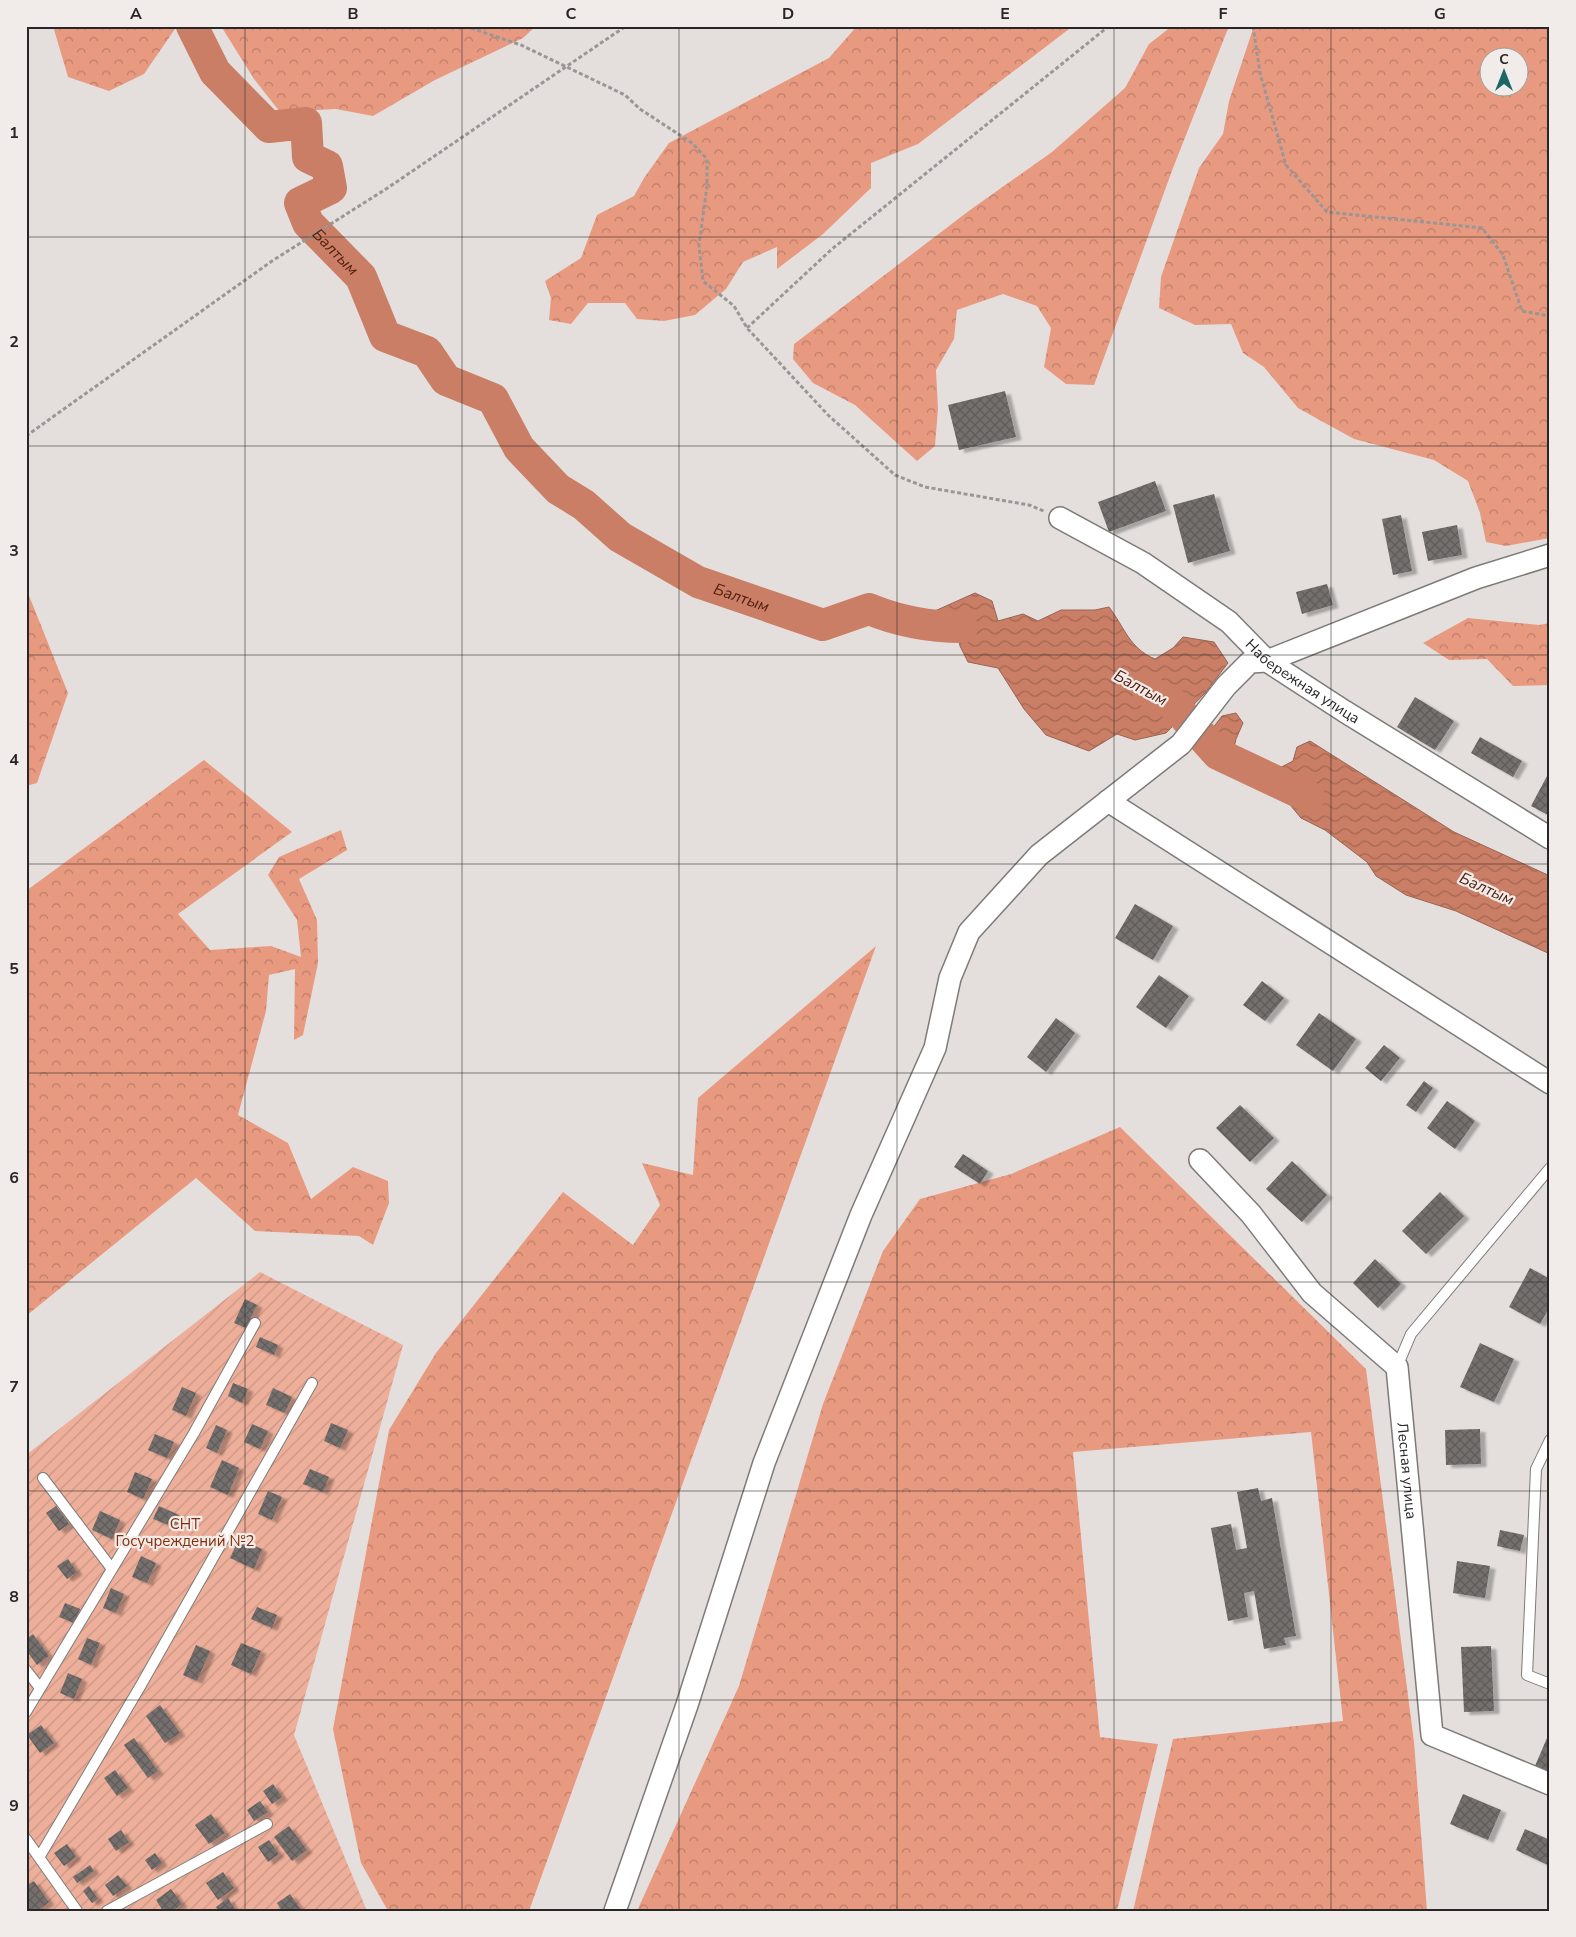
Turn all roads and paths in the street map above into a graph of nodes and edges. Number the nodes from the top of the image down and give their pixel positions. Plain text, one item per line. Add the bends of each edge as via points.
1 (465, 26) edge
2 (626, 26) edge
3 (1108, 26) edge
4 (1252, 26) edge
5 (568, 66) junction
6 (1550, 316) edge
7 (747, 328) junction
8 (26, 436) edge
9 (1060, 518) joint
10 (1550, 555) edge
11 (1267, 661) junction
12 (1108, 801) junction
13 (1550, 838) edge
14 (1550, 1083) edge
15 (1200, 1160) dead end
16 (1550, 1168) edge
17 (255, 1323) dead end
18 (1397, 1367) junction
19 (312, 1383) dead end
20 (1550, 1440) edge
21 (43, 1478) dead end
22 (112, 1569) junction
23 (26, 1670) edge
24 (1550, 1684) edge
25 (40, 1688) junction
26 (26, 1712) edge
27 (1550, 1784) edge
28 (267, 1824) dead end
29 (26, 1839) edge
30 (40, 1856) junction
31 (72, 1909) edge
32 (108, 1911) edge
33 (616, 1911) edge

1 - 5 path via 522,45
2 - 5 path
3 - 7 path via 832,249
4 - 6 path via 1260,72 1286,165 1328,212 1482,228 1503,255 1522,311
5 - 7 path via 624,95 692,143 707,159 708,186 699,245 703,281 734,306
5 - 8 path via 386,190 272,261
7 - 9 path via 828,415 895,475 925,487 1029,504
9 - 11 street, Набережная улица via 1144,563 1229,622
10 - 11 street via 1476,578
11 - 12 street via 1250,662 1226,686 1181,744
11 - 13 street, Набережная улица
12 - 14 street
12 - 33 street via 1039,855 969,932 950,978 935,1048 861,1215 764,1463 687,1705
15 - 18 street via 1252,1214 1312,1293
16 - 18 lane via 1411,1334
17 - 22 lane via 194,1433
18 - 27 street, Лесная улица via 1432,1735
19 - 30 lane
20 - 24 lane via 1536,1469 1528,1675
21 - 22 lane
22 - 25 lane
23 - 25 lane
25 - 26 lane
28 - 32 lane
29 - 30 lane
30 - 31 lane

